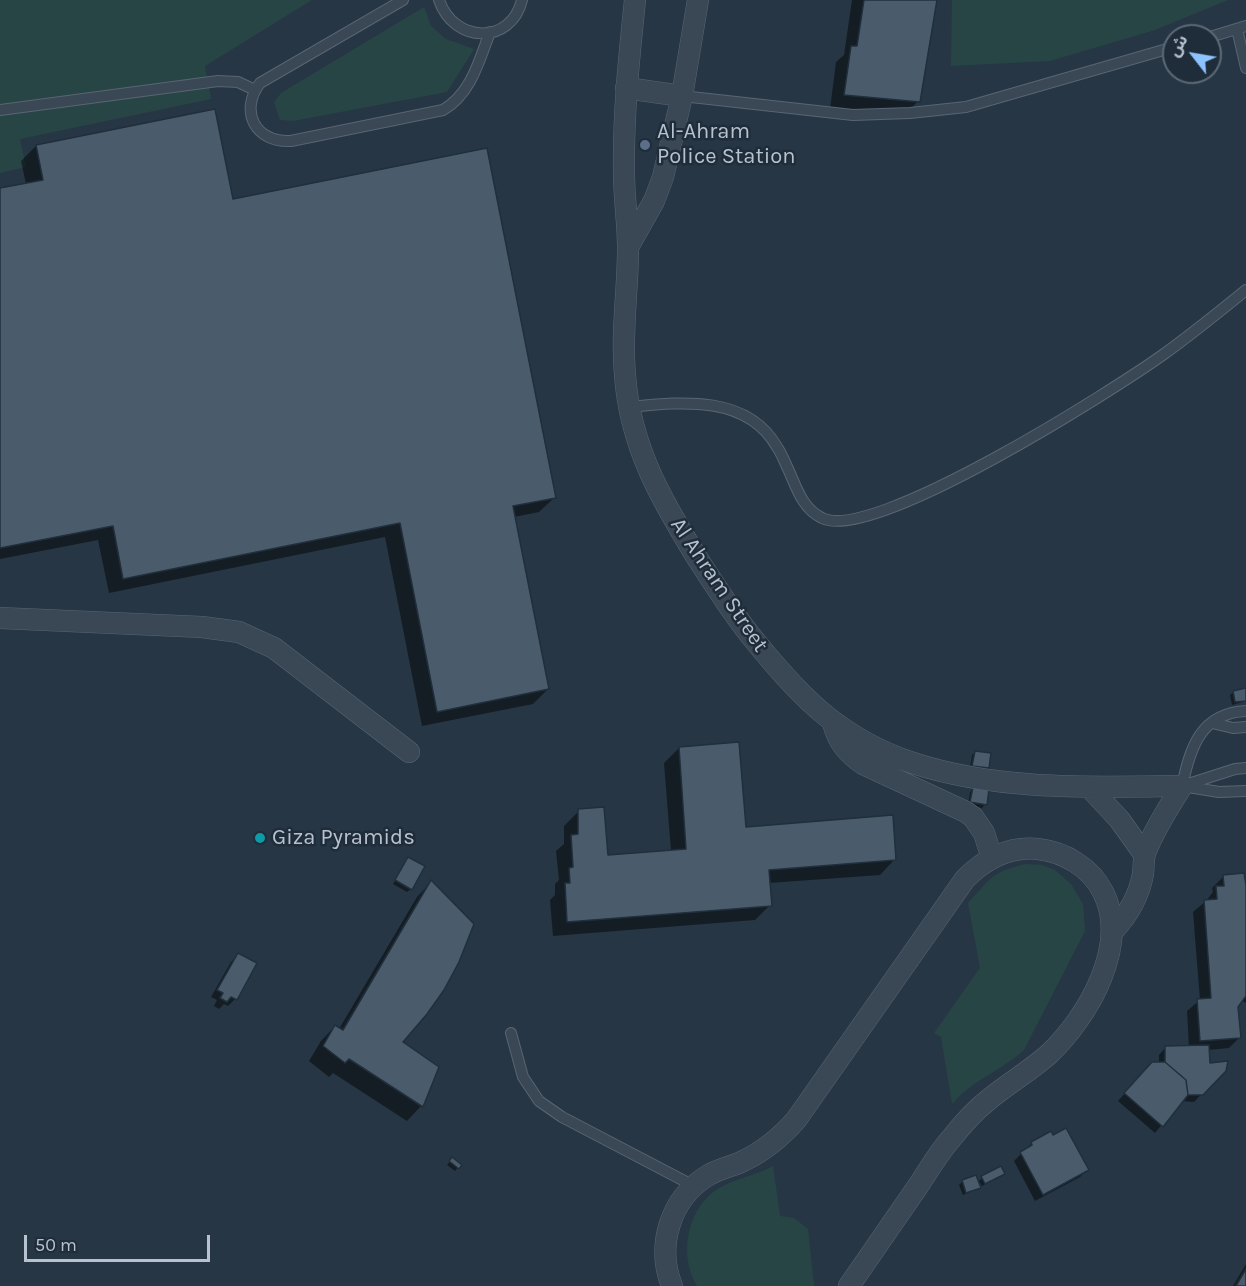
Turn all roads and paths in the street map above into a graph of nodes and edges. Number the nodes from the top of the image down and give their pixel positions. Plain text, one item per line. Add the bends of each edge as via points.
1 (403, 0) edge
2 (439, 0) edge
3 (522, 0) edge
4 (635, 0) edge
5 (698, 0) edge
6 (1242, 28) edge
7 (490, 32) junction
8 (1222, 34) edge
9 (1162, 50) edge
10 (1246, 68) edge
11 (626, 88) junction
12 (255, 90) junction
13 (681, 96) junction
14 (0, 110) edge
15 (628, 247) junction
16 (1246, 290) edge
17 (629, 407) junction
18 (0, 618) edge
19 (1246, 711) edge
20 (833, 723) junction
21 (1212, 723) junction
22 (1246, 727) edge
23 (409, 752) dead end
24 (1246, 768) edge
25 (1182, 786) junction
26 (1089, 788) junction
27 (1246, 791) edge
28 (1144, 854) junction
29 (992, 858) junction
30 (1113, 931) junction
31 (511, 1034) dead end
32 (694, 1186) junction
33 (672, 1286) edge
34 (849, 1286) edge

1 - 12 lane via 267,77
2 - 7 lane via 449,20 458,27 479,34
3 - 7 lane via 509,22
4 - 11 street, Al Ahram Street
5 - 13 street, Al Ahram Street
6 - 8 lane
6 - 10 lane
7 - 12 lane via 463,95 454,104 431,114 281,141 262,134 251,118
9 - 13 lane via 966,107 910,113 853,115
11 - 13 street
11 - 15 street, Al Ahram Street via 624,172
12 - 14 lane via 238,82 218,81
13 - 15 street, Al Ahram Street via 663,177
15 - 17 street, Al Ahram Street via 623,343
16 - 17 lane via 1163,354 1065,418 910,501 854,520 832,521 811,511 777,446 737,412 720,406 683,403
17 - 20 street, Al Ahram Street via 656,489 727,604 787,679
18 - 23 street via 239,632 274,648
19 - 21 lane via 1232,712
20 - 26 street, Al Ahram Street via 883,751 938,771 981,779
20 - 29 street via 852,757 973,818 984,833
21 - 22 lane
21 - 25 lane via 1192,746
24 - 25 lane
25 - 26 street, Al Ahram Street
25 - 27 lane via 1219,792
25 - 28 street
26 - 28 street via 1119,819
28 - 30 street via 1137,894
29 - 30 street via 1021,849 1036,849 1052,851 1079,864 1100,887
29 - 32 street via 965,879 796,1120 755,1155 707,1176
30 - 34 street via 1112,947 1100,979 1067,1032 1050,1053 966,1120
31 - 32 lane via 523,1077 544,1105
32 - 33 street via 668,1227 665,1260

